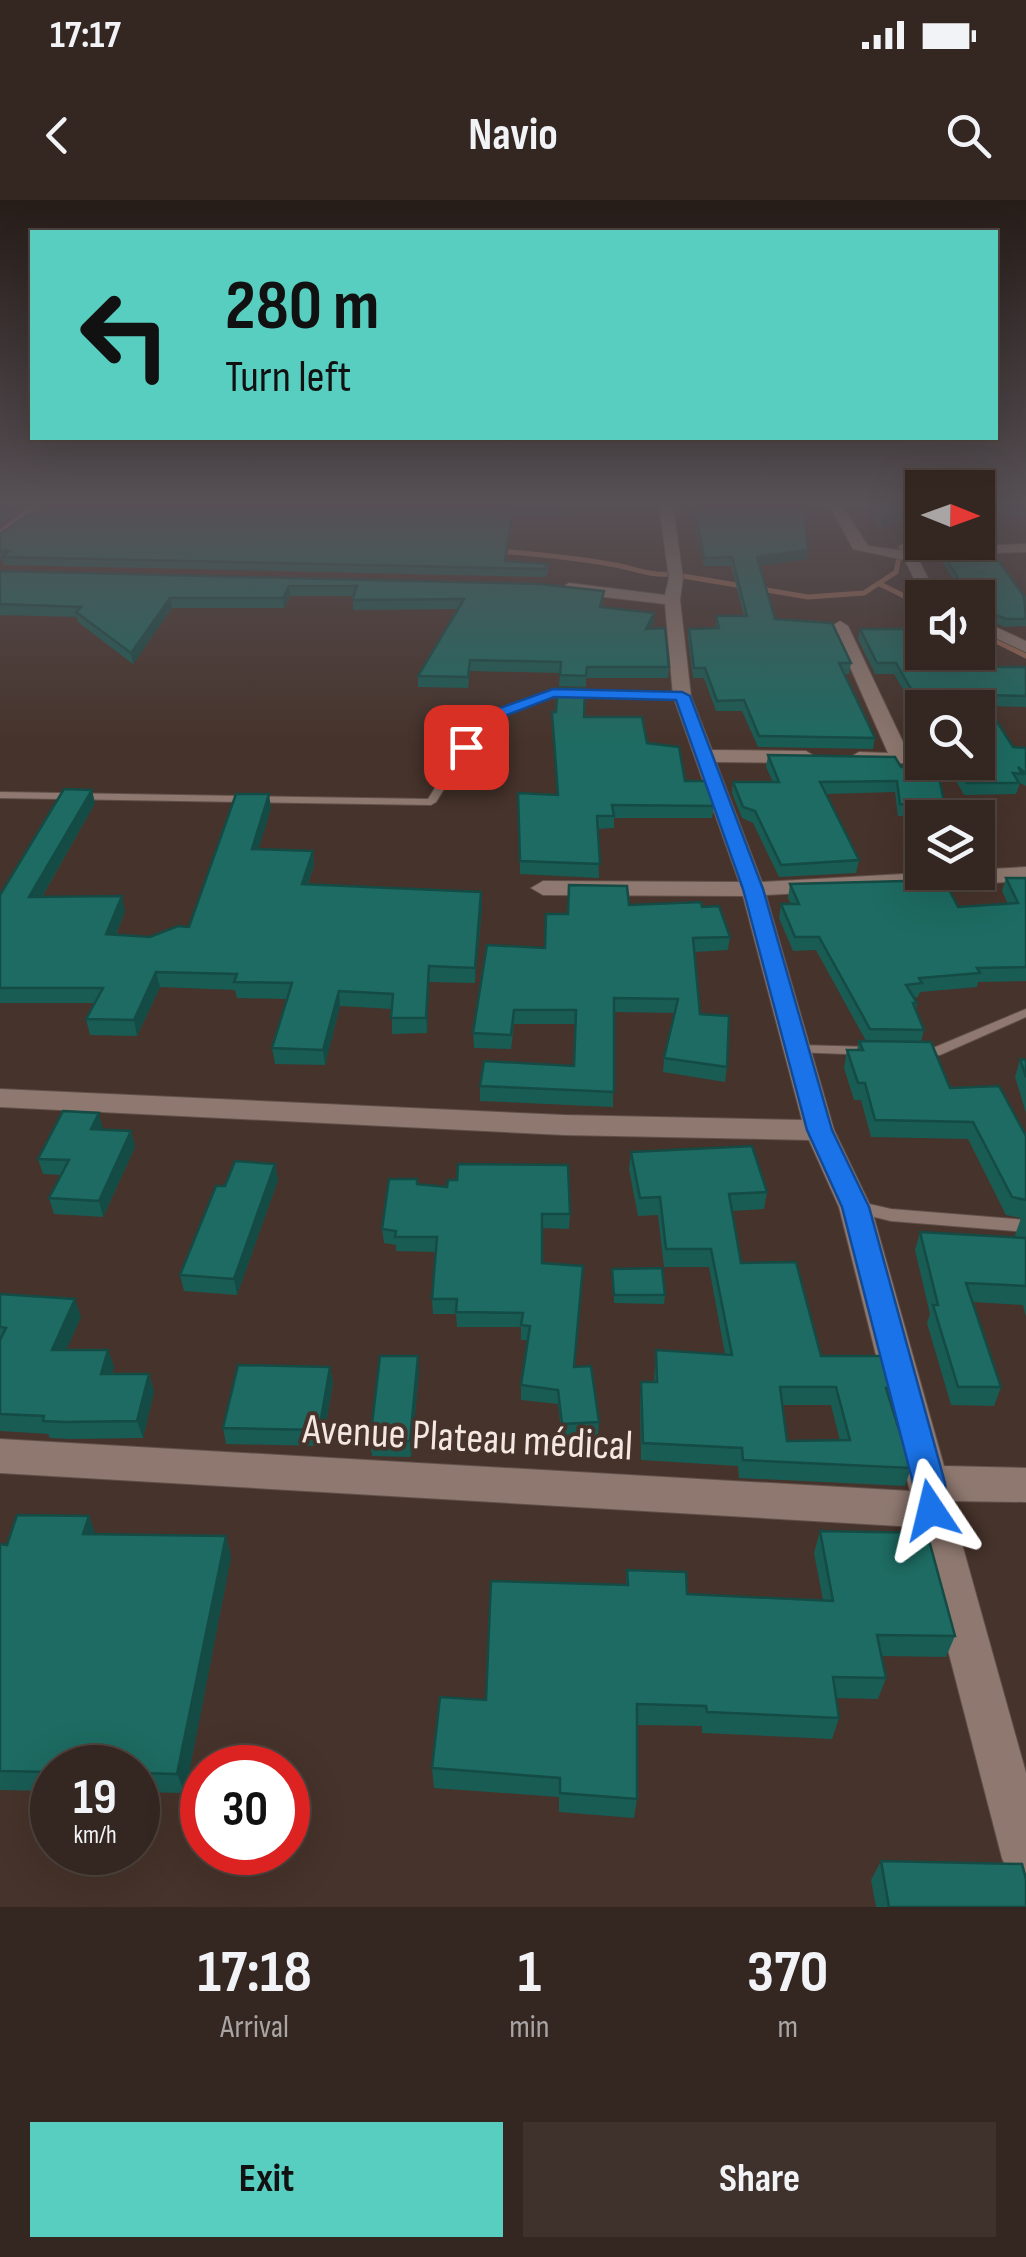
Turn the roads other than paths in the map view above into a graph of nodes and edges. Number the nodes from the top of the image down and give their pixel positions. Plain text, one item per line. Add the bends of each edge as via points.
1 (674, 586) edge
2 (558, 587) edge
3 (674, 589) junction
4 (840, 626) dead end
5 (995, 632) edge
6 (1026, 647) edge
7 (682, 696) junction
8 (704, 756) junction
9 (0, 795) edge
10 (1026, 874) edge
11 (543, 888) dead end
12 (753, 889) junction
13 (1025, 1013) edge
14 (799, 1050) junction
15 (0, 1098) edge
16 (820, 1130) junction
17 (856, 1207) junction
18 (1026, 1226) edge
19 (0, 1456) edge
20 (1026, 1485) edge
21 (930, 1497) junction
22 (1026, 1858) edge

1 - 3 street
2 - 3 street
3 - 7 street
4 - 8 street via 901,759
5 - 6 street
7 - 8 street
7 - 9 lane via 553,693 483,719 431,802
8 - 12 street
10 - 12 street
11 - 12 street
12 - 14 street
13 - 14 lane via 934,1052
14 - 16 street
15 - 16 street
16 - 17 street
17 - 18 lane
17 - 21 street
19 - 21 street, Avenue Plateau médical
20 - 21 street, Avenue Plateau médical
21 - 22 street

